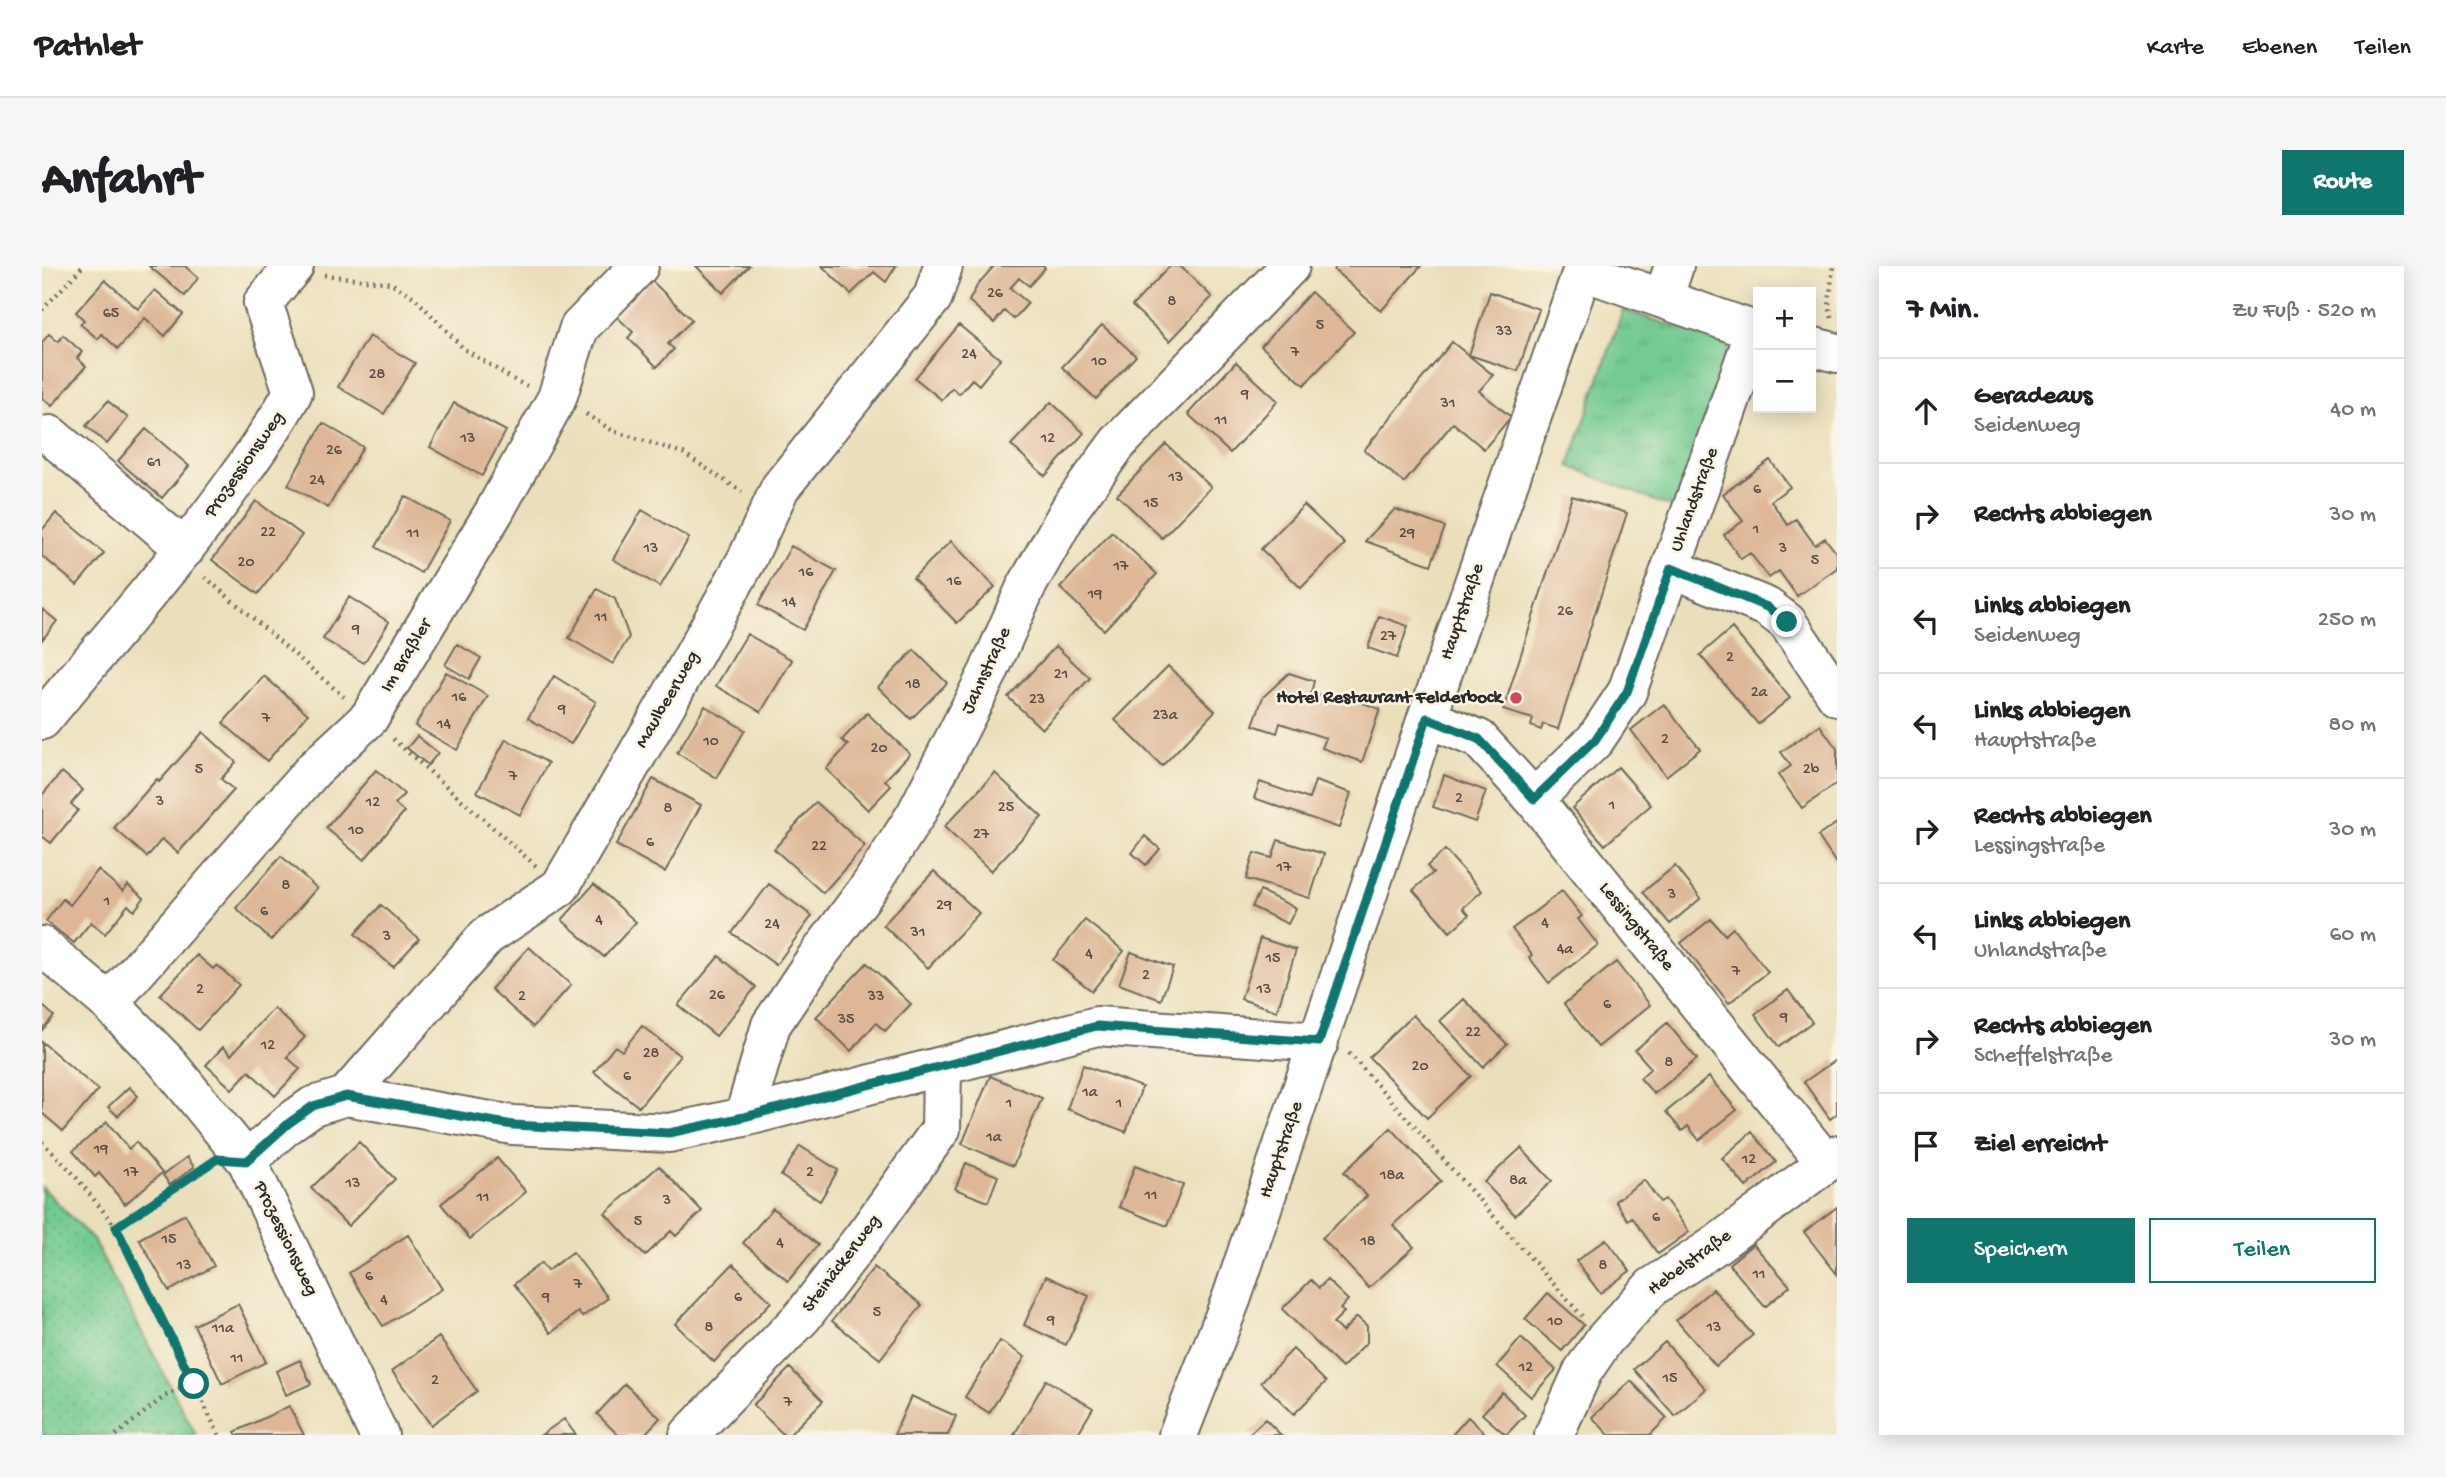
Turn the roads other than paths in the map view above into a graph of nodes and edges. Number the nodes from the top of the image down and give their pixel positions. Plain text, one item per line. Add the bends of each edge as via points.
1 (294, 266) edge
2 (639, 266) edge
3 (943, 266) edge
4 (1290, 266) edge
5 (1583, 268) edge
6 (1668, 283) edge
7 (1753, 330) edge
8 (1753, 343) edge
9 (50, 435) dead end
10 (185, 549) junction
11 (1671, 568) junction
12 (1837, 696) edge
13 (44, 714) edge
14 (1427, 718) junction
15 (1534, 799) junction
16 (42, 946) edge
17 (110, 1003) junction
18 (1322, 1034) junction
19 (942, 1066) junction
20 (346, 1096) junction
21 (744, 1117) junction
22 (247, 1161) junction
23 (1833, 1161) edge
24 (379, 1435) edge
25 (689, 1435) edge
26 (1178, 1435) edge
27 (1554, 1435) edge

1 - 10 street, Prozessionsweg via 263,303 293,392
2 - 17 street, Im Braßler via 579,328 557,398 369,718 314,769
3 - 20 street, Maulbeerweg via 933,297 780,488 747,559 560,887 487,936
4 - 21 street, Jahnstraße via 1118,443 1071,507 1025,589 988,674 916,814 771,1025
5 - 6 street
5 - 14 street, Hauptstraße
6 - 7 street
8 - 11 street, Uhlandstraße
9 - 10 street
10 - 13 street, Prozessionsweg
11 - 12 street via 1767,607 1787,622
11 - 15 street, Uhlandstraße via 1627,692 1595,740
14 - 15 street, Lessingstraße via 1479,739
14 - 18 street, Hauptstraße
15 - 23 street, Lessingstraße
16 - 17 street, Prozessionsweg
17 - 22 street, Prozessionsweg
18 - 19 street via 1097,1026
18 - 26 street, Hauptstraße via 1232,1297
19 - 21 street
19 - 25 street, Steinäckerweg via 941,1129 803,1316
20 - 21 street via 526,1126 669,1133
20 - 22 street via 313,1106
22 - 24 street, Prozessionsweg
23 - 27 street, Hebelstraße via 1652,1287 1583,1371

